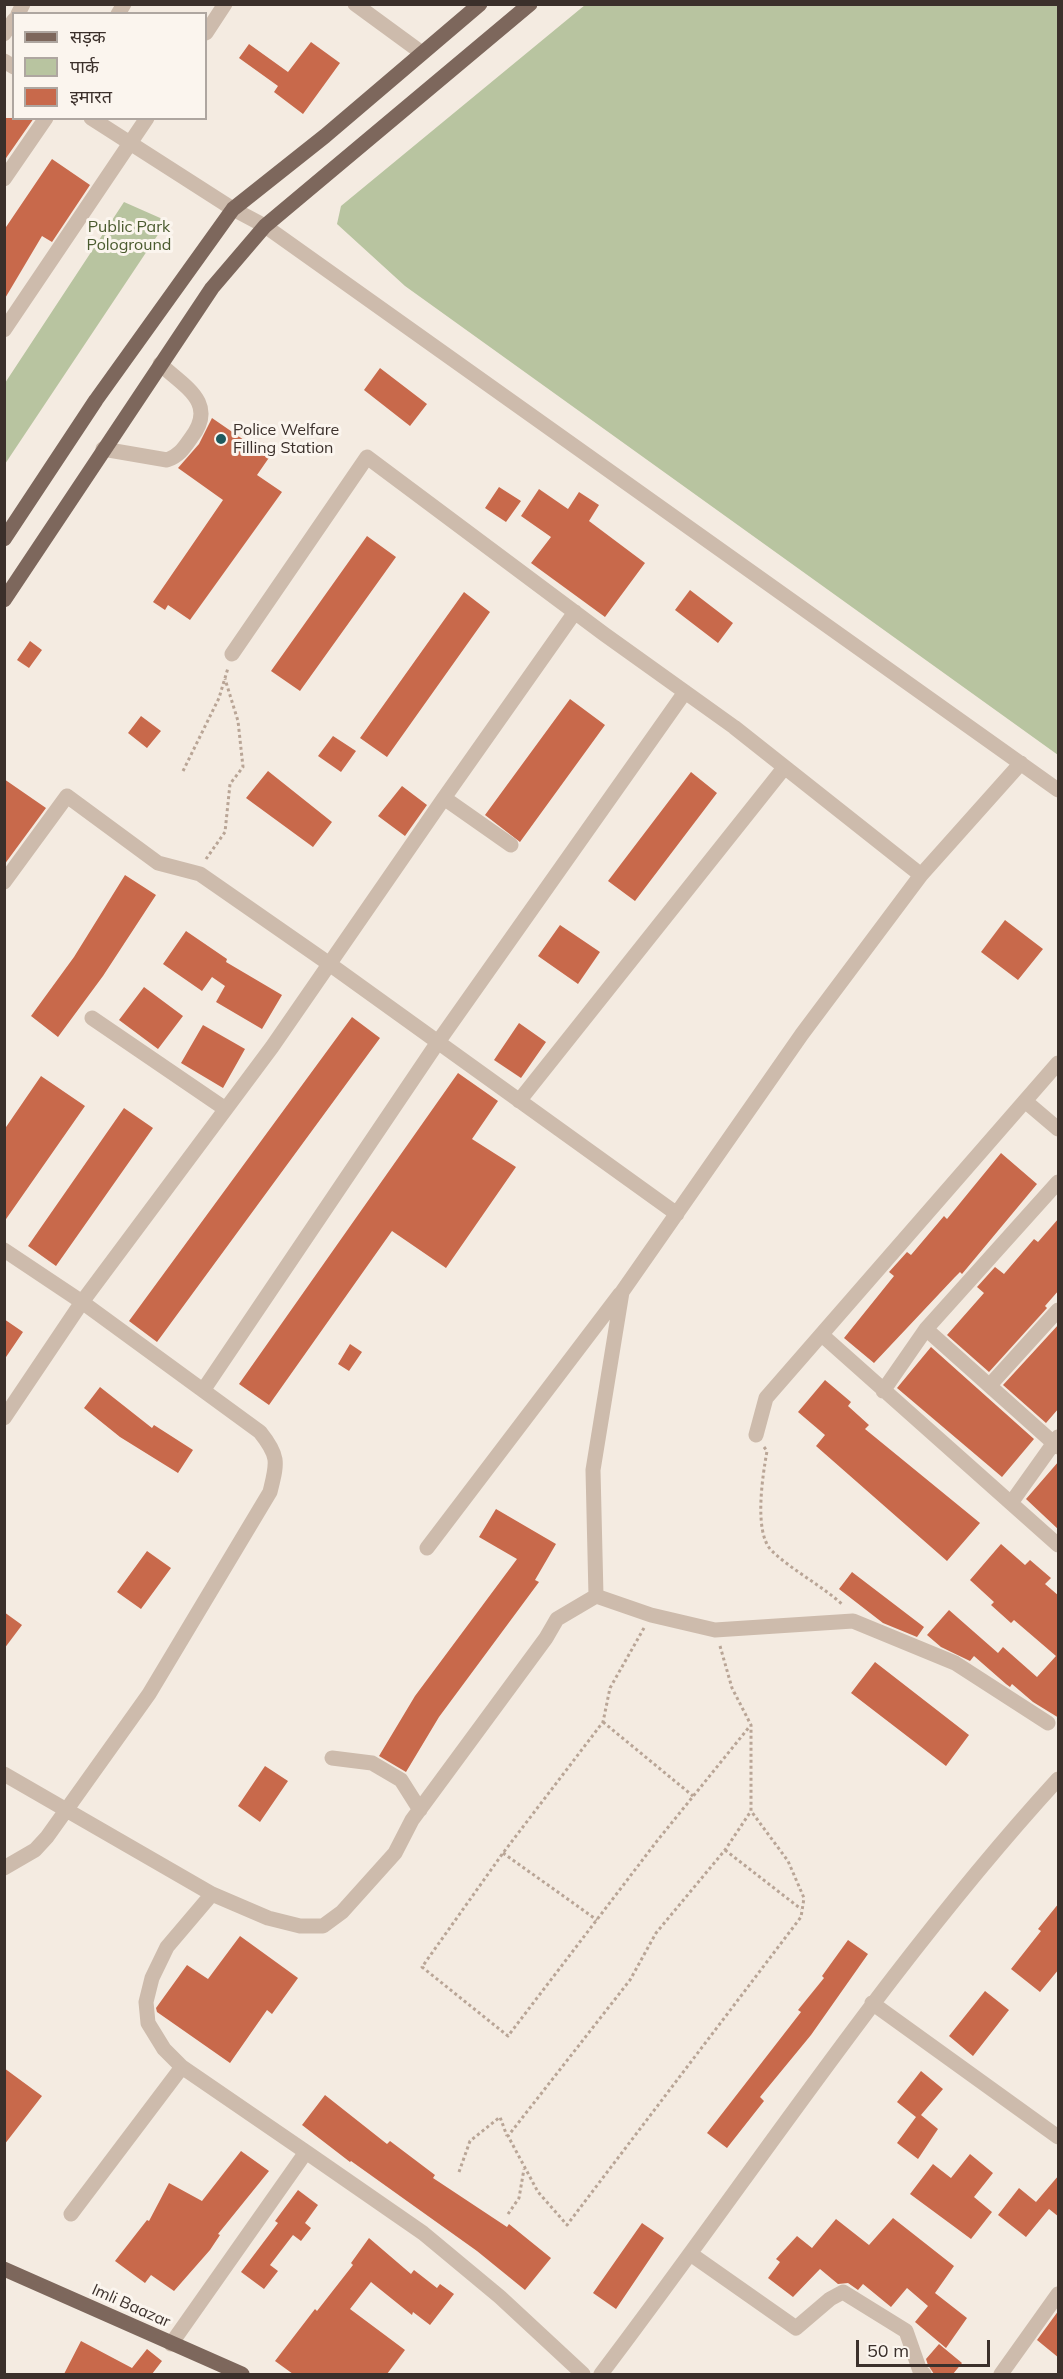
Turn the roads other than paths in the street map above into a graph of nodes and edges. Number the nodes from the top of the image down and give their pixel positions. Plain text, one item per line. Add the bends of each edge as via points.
1 (225, 4) edge
2 (356, 4) edge
3 (480, 4) edge
4 (530, 4) edge
5 (207, 31) edge
6 (423, 53) junction
7 (44, 120) edge
8 (94, 120) edge
9 (146, 120) edge
10 (129, 144) junction
11 (4, 179) edge
12 (233, 209) junction
13 (264, 226) junction
14 (4, 330) edge
15 (160, 364) junction
16 (103, 449) junction
17 (4, 539) edge
18 (4, 600) edge
19 (575, 612) junction
20 (232, 654) road end
21 (685, 692) junction
22 (1021, 764) junction
23 (784, 768) junction
24 (1059, 790) edge
25 (444, 798) junction
26 (511, 845) dead end
27 (921, 875) junction
28 (4, 882) edge
29 (328, 963) junction
30 (92, 1018) dead end
31 (438, 1042) junction
32 (1059, 1063) edge
33 (519, 1101) junction
34 (1025, 1101) junction
35 (224, 1107) junction
36 (1059, 1129) edge
37 (1059, 1182) edge
38 (677, 1214) junction
39 (4, 1250) edge
40 (622, 1292) junction
41 (82, 1302) junction
42 (1059, 1310) edge
43 (926, 1329) junction
44 (822, 1335) junction
45 (990, 1385) junction
46 (204, 1389) junction
47 (883, 1391) junction
48 (4, 1418) edge
49 (756, 1435) road end
50 (1057, 1442) edge
51 (1011, 1503) junction
52 (1059, 1545) edge
53 (427, 1548) dead end
54 (596, 1596) junction
55 (1048, 1723) dead end
56 (332, 1758) dead end
57 (4, 1774) edge
58 (1059, 1779) edge
59 (66, 1808) junction
60 (420, 1810) junction
61 (4, 1868) edge
62 (212, 1894) junction
63 (872, 2003) junction
64 (182, 2067) junction
65 (1059, 2137) edge
66 (306, 2152) junction
67 (71, 2214) dead end
68 (692, 2255) junction
69 (4, 2269) edge
70 (1059, 2294) edge
71 (171, 2344) junction
72 (242, 2374) edge
73 (583, 2374) edge
74 (601, 2374) edge
75 (924, 2374) edge
76 (1001, 2374) edge

1 - 5 street
2 - 6 street
3 - 6 main road
4 - 13 main road
6 - 12 main road
7 - 11 street
8 - 10 street
9 - 10 street
10 - 12 street
10 - 14 street
12 - 13 street
12 - 17 main road via 96,400
13 - 15 main road via 212,288
13 - 22 street
15 - 16 main road
15 - 16 street via 200,405 203,414 199,428 182,451 167,460
16 - 18 main road
19 - 20 street via 367,456
19 - 21 street
19 - 25 street
21 - 23 street
21 - 31 street
22 - 24 street
22 - 27 street
23 - 27 street
23 - 33 street
25 - 26 street
25 - 29 street
27 - 38 street via 802,1034
28 - 29 street via 67,796 158,863 200,874
29 - 31 street
29 - 35 street via 272,1047
30 - 35 street
31 - 33 street
31 - 46 street
32 - 34 street
33 - 38 street
34 - 36 street
34 - 44 street
35 - 41 street
37 - 43 street
38 - 40 street
39 - 41 street
40 - 53 street
40 - 54 street via 593,1470
41 - 46 street
41 - 48 street
42 - 45 street
43 - 45 street
43 - 47 street
44 - 47 street
44 - 49 street via 766,1398
45 - 50 street
46 - 59 street via 261,1432 274,1449 277,1463 270,1492 149,1694
47 - 51 street
50 - 51 street
51 - 52 street
54 - 55 street via 651,1615 715,1630 853,1621 955,1664
54 - 60 street via 557,1619
56 - 60 street via 372,1762 401,1780
57 - 59 street
58 - 63 street
59 - 61 street via 35,1850
59 - 62 street
60 - 62 street via 395,1853 342,1912 323,1926 300,1926 268,1918
62 - 64 street via 167,1947 146,2002 148,2023 164,2049
63 - 65 street
63 - 68 street
64 - 66 street
64 - 67 street
66 - 71 street
66 - 73 street via 423,2233
68 - 74 street
68 - 75 street via 796,2328 843,2292 906,2331
69 - 71 main road, Imli Baazar
70 - 76 street
71 - 72 main road, Imli Baazar

